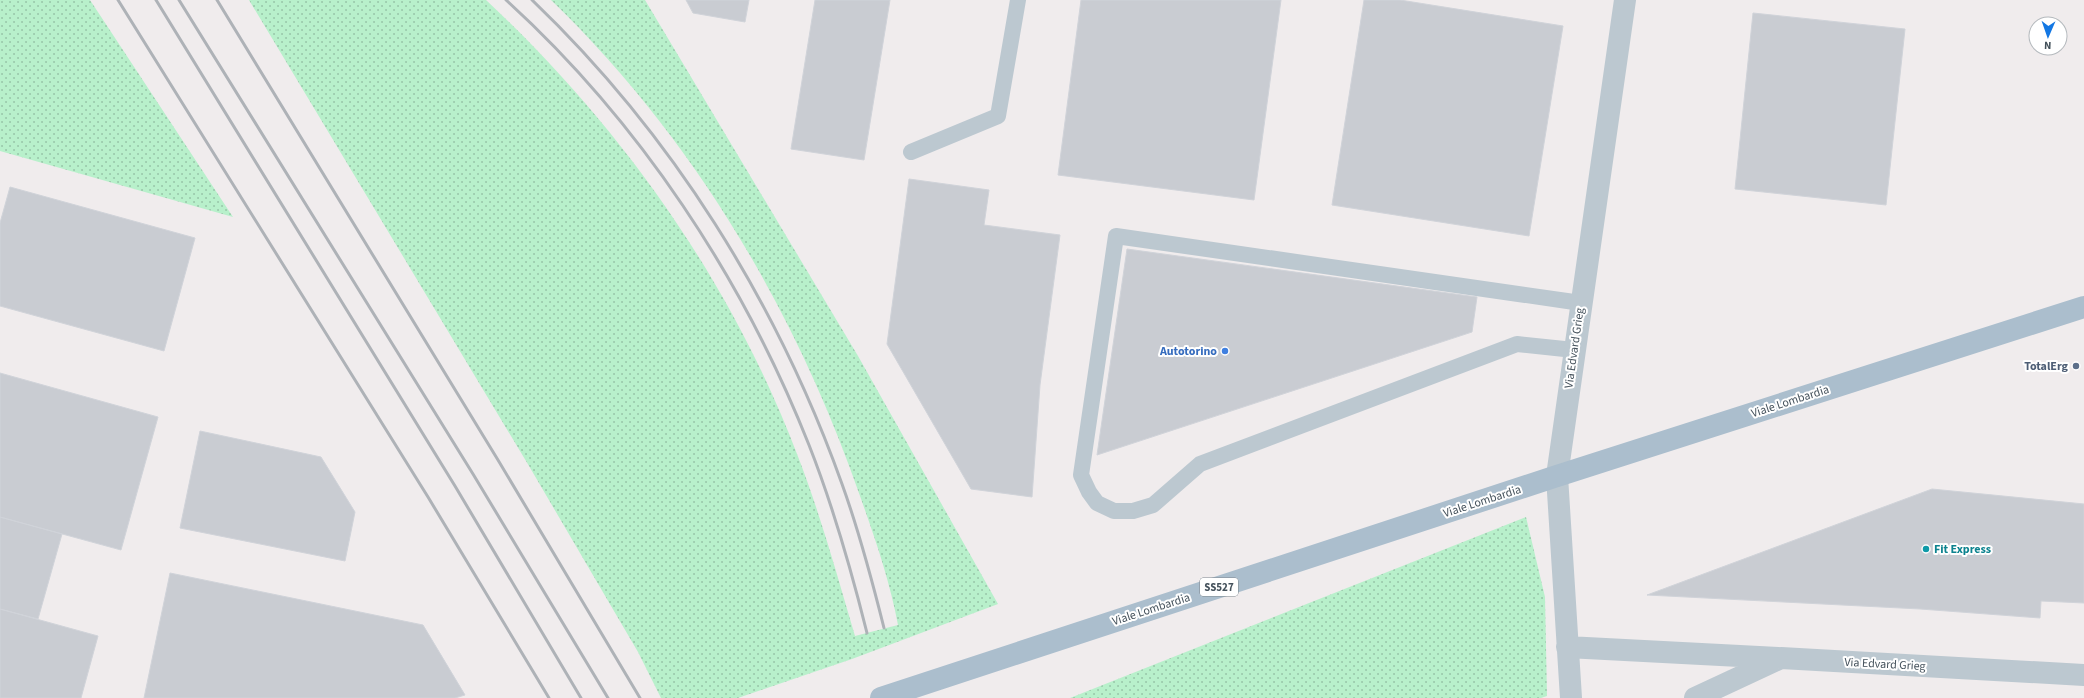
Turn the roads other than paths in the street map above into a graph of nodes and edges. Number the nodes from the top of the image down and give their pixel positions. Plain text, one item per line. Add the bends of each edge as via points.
1 (1018, 0) edge
2 (1626, 0) edge
3 (910, 152) dead end
4 (1581, 303) junction
5 (2084, 307) edge
6 (1574, 350) junction
7 (1557, 476) junction
8 (1568, 647) junction
9 (1781, 658) junction
10 (2084, 675) edge
11 (881, 698) edge
12 (1571, 698) edge
13 (1695, 698) edge

1 - 3 lane via 998,116
2 - 4 street, Via Edvard Grieg
4 - 6 street, Via Edvard Grieg
4 - 6 lane via 1116,236 1081,475 1097,503 1114,511 1132,511 1153,505 1200,464 1517,344
5 - 7 main road, Viale Lombardia
6 - 7 street, Via Edvard Grieg
7 - 8 street, Via Edvard Grieg
7 - 11 main road, Viale Lombardia / SS527
8 - 9 street
8 - 12 street, Via Edvard Grieg
9 - 10 street, Via Edvard Grieg
9 - 13 street, Via Edvard Grieg

